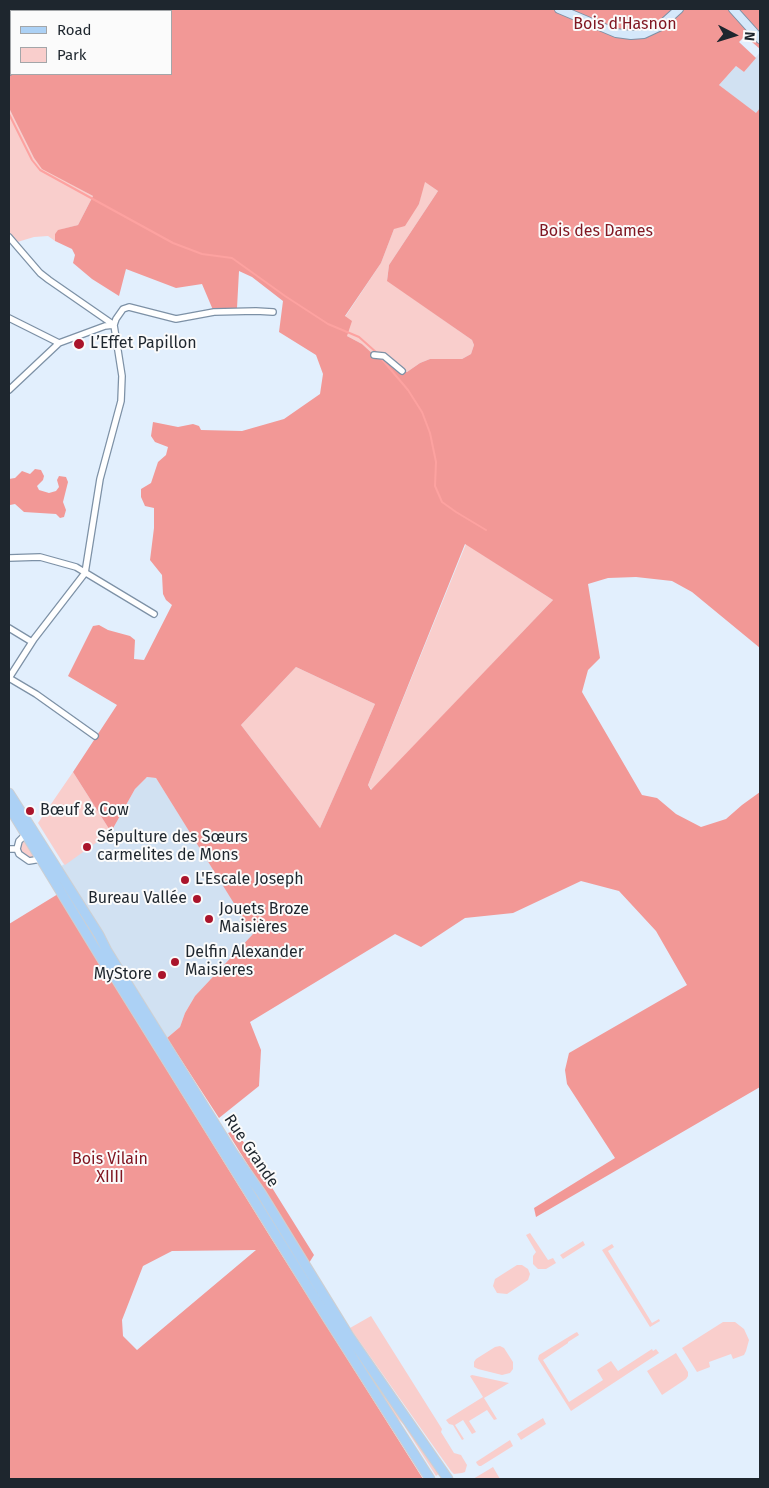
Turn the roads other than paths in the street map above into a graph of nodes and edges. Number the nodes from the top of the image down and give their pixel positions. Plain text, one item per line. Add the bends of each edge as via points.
1 (559, 9) edge
2 (679, 9) edge
3 (733, 9) edge
4 (760, 39) edge
5 (9, 237) edge
6 (273, 312) dead end
7 (9, 318) edge
8 (114, 325) junction
9 (59, 343) junction
10 (378, 355) dead end
11 (402, 371) dead end
12 (9, 390) edge
13 (9, 558) edge
14 (85, 573) junction
15 (154, 614) dead end
16 (9, 628) edge
17 (32, 642) junction
18 (9, 678) edge
19 (95, 736) dead end
20 (9, 793) edge
21 (9, 807) edge
22 (25, 834) junction
23 (36, 836) junction
24 (9, 849) edge
25 (17, 849) junction
26 (40, 859) junction
27 (430, 1479) edge
28 (448, 1479) edge

1 - 2 main road via 616,33 631,35 644,34 659,27
3 - 4 main road
5 - 8 street via 40,273
6 - 8 street via 214,312 176,320 126,308
7 - 9 street
8 - 9 street
8 - 14 street via 122,376 121,401 100,479
9 - 12 street
10 - 11 street
13 - 14 street via 40,557
14 - 15 street
14 - 17 street
16 - 17 street
17 - 18 street
18 - 19 street
20 - 23 main road, Rue Grande
21 - 22 main road, Rue Grande
22 - 23 street
22 - 25 street
22 - 26 main road, Rue Grande
23 - 28 main road, Rue Grande via 334,1312
24 - 25 street
25 - 26 street via 26,860
26 - 27 main road, Rue Grande

